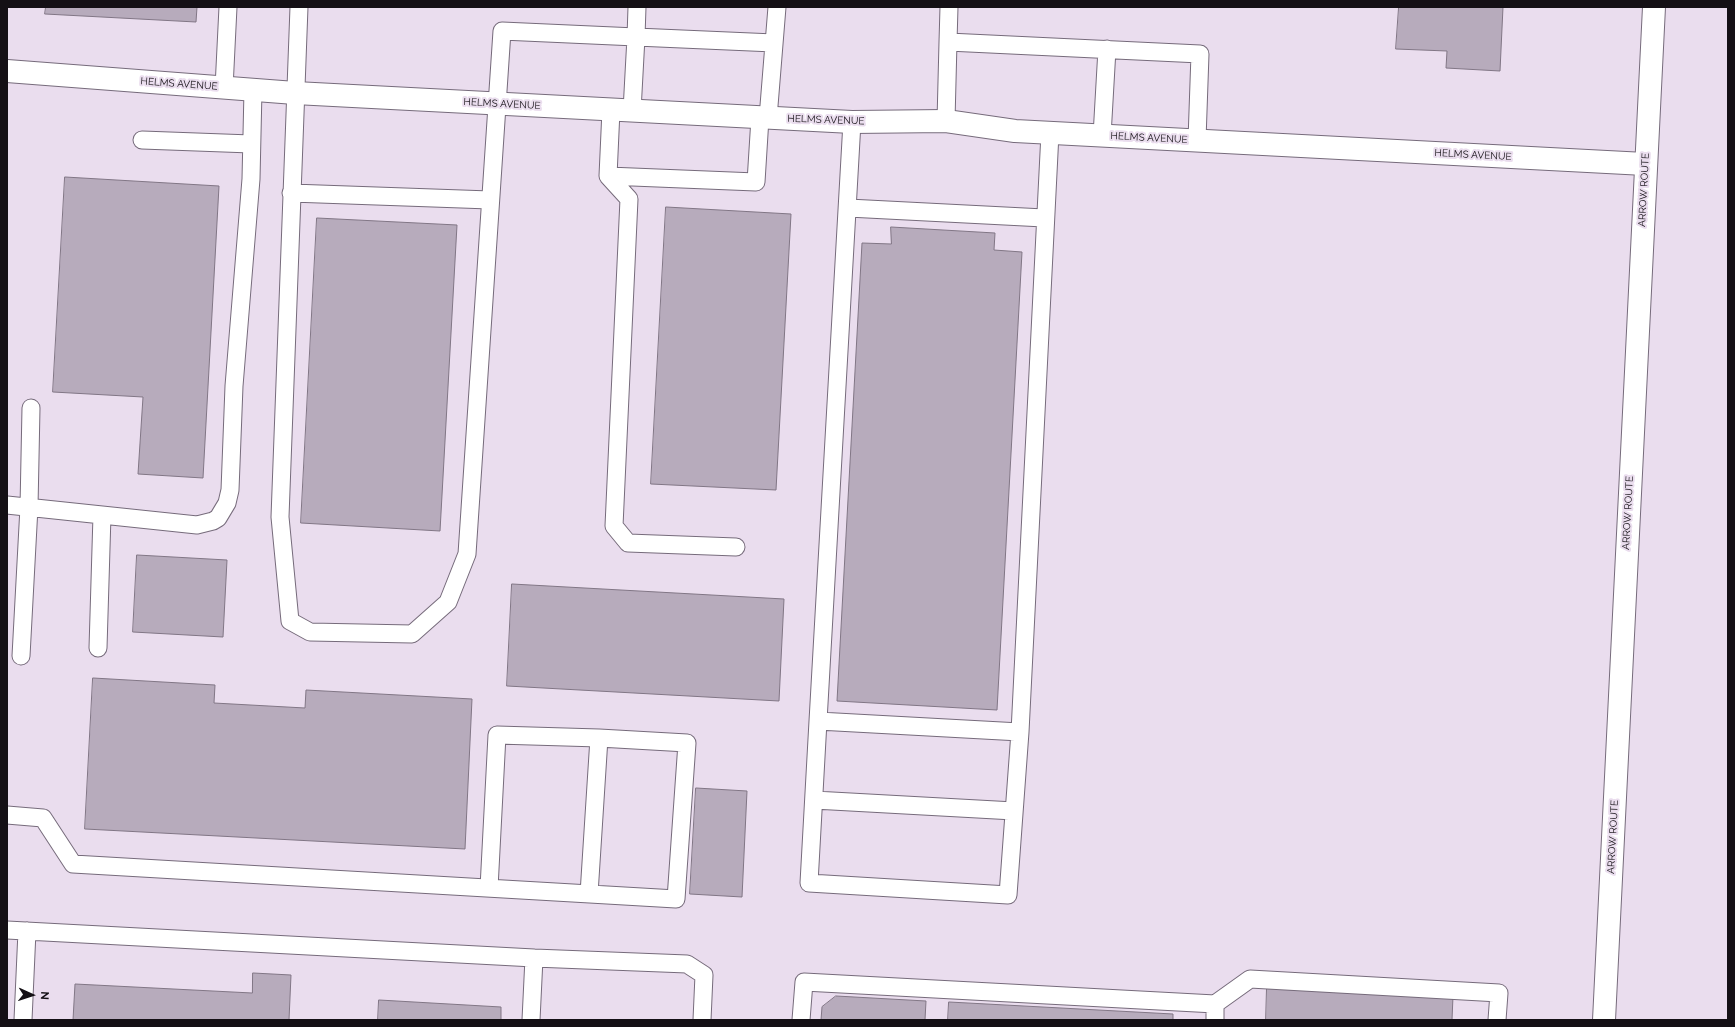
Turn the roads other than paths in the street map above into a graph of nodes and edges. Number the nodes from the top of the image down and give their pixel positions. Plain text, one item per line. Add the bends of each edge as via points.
1 (228, 7) edge
2 (299, 7) edge
3 (637, 7) edge
4 (777, 7) edge
5 (950, 7) edge
6 (1654, 7) edge
7 (636, 37) junction
8 (948, 42) junction
9 (774, 43) junction
10 (1107, 49) junction
11 (7, 71) edge
12 (224, 88) junction
13 (253, 90) junction
14 (295, 93) junction
15 (496, 104) junction
16 (621, 110) junction
17 (764, 118) junction
18 (946, 121) junction
19 (852, 122) junction
20 (1050, 133) junction
21 (1102, 136) junction
22 (142, 140) dead end
23 (1197, 140) junction
24 (251, 144) junction
25 (1645, 164) junction
26 (608, 176) junction
27 (291, 193) junction
28 (490, 200) junction
29 (848, 208) junction
30 (1044, 218) junction
31 (31, 408) dead end
32 (7, 506) edge
33 (29, 507) junction
34 (102, 515) junction
35 (736, 547) dead end
36 (98, 648) dead end
37 (22, 656) dead end
38 (818, 721) junction
39 (1020, 732) junction
40 (599, 738) junction
41 (814, 800) junction
42 (1014, 811) junction
43 (7, 815) edge
44 (488, 888) junction
45 (589, 894) junction
46 (7, 930) edge
47 (27, 931) junction
48 (534, 958) junction
49 (1215, 1012) edge
50 (23, 1020) edge
51 (531, 1020) edge
52 (702, 1020) edge
53 (801, 1020) edge
54 (1497, 1020) edge
55 (1604, 1020) edge

1 - 12 lane
2 - 14 lane
3 - 7 lane
4 - 9 lane
5 - 8 lane
6 - 25 street, ARROW ROUTE
7 - 9 lane
7 - 15 lane via 502,31
7 - 16 lane
8 - 10 lane
8 - 18 lane
9 - 17 lane
10 - 21 lane
10 - 23 lane via 1200,54
11 - 12 street, HELMS AVENUE
12 - 13 street, HELMS AVENUE
13 - 14 street, HELMS AVENUE
13 - 24 lane
14 - 15 street, HELMS AVENUE
14 - 27 lane
15 - 16 street, HELMS AVENUE
15 - 28 lane
16 - 17 street, HELMS AVENUE
16 - 26 lane
17 - 19 street, HELMS AVENUE
17 - 26 lane via 756,182
18 - 19 street, HELMS AVENUE
18 - 20 street, HELMS AVENUE via 1015,131
19 - 29 lane
20 - 21 street, HELMS AVENUE
20 - 30 lane
21 - 23 street, HELMS AVENUE
22 - 24 lane
23 - 25 street, HELMS AVENUE
24 - 34 lane via 234,386 231,481 227,503 218,518 197,525
25 - 55 street, ARROW ROUTE
26 - 35 lane via 630,199 614,526 628,543
27 - 28 lane
27 - 28 lane via 280,517 290,621 310,632 412,634 448,602 467,554
29 - 30 lane
29 - 38 lane
30 - 39 lane
31 - 33 lane
32 - 33 lane
33 - 34 lane
33 - 37 lane
34 - 36 lane
38 - 39 lane
38 - 41 lane
39 - 42 lane
40 - 44 lane via 497,735
40 - 45 lane
40 - 45 lane via 687,743 676,899
41 - 42 lane
41 - 42 lane via 809,883 1008,895
43 - 44 lane via 43,818 73,864
44 - 45 lane
46 - 47 lane
47 - 48 lane
47 - 50 lane
48 - 51 lane
48 - 52 lane via 687,964 704,974
49 - 53 lane via 804,982
49 - 54 lane via 1250,979 1498,993

